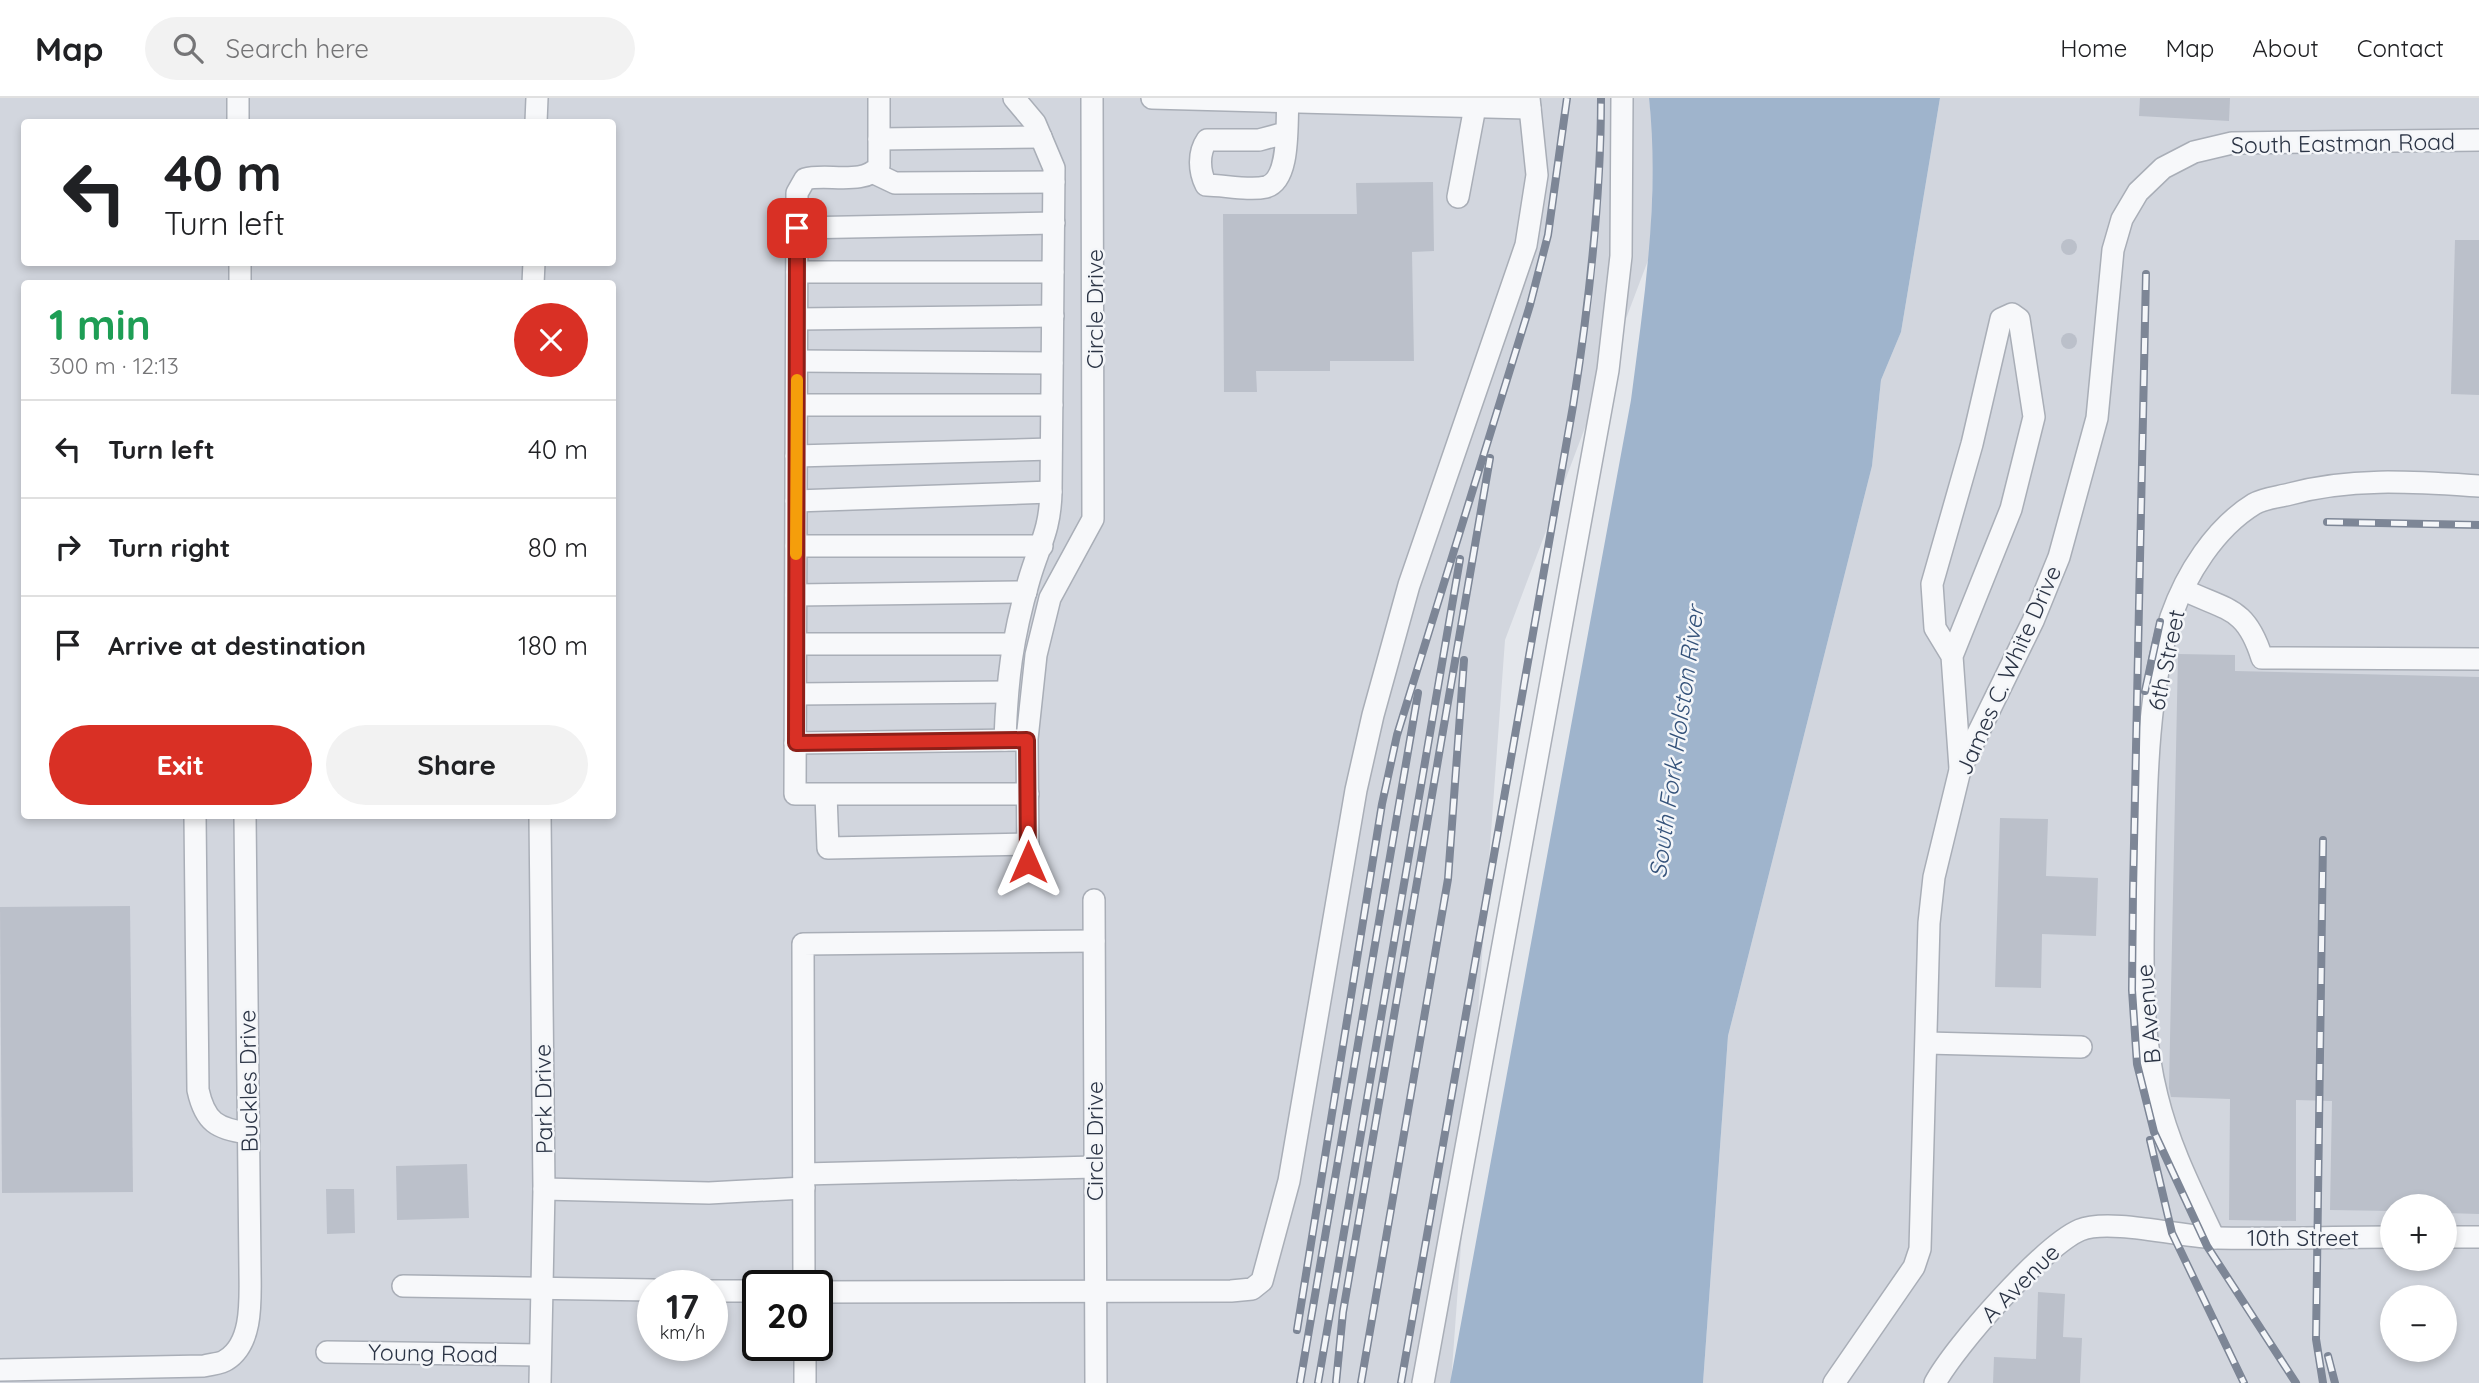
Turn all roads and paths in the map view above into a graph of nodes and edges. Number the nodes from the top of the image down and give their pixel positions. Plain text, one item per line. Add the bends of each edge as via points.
1 (238, 98) edge
2 (537, 98) edge
3 (879, 98) edge
4 (1013, 98) edge
5 (1092, 98) edge
6 (1152, 98) edge
7 (1622, 98) edge
8 (1288, 102) junction
9 (1529, 103) edge
10 (1475, 107) junction
11 (239, 119) edge
12 (536, 119) edge
13 (1285, 133) dead end
14 (1041, 137) junction
15 (879, 139) junction
16 (2479, 141) edge
17 (874, 173) junction
18 (1054, 182) junction
19 (2138, 192) joint
20 (1458, 198) dead end
21 (1054, 223) junction
22 (797, 228) junction
23 (797, 272) junction
24 (1053, 272) junction
25 (1052, 316) junction
26 (797, 319) junction
27 (797, 361) junction
28 (1052, 363) junction
29 (797, 405) junction
30 (1052, 405) junction
31 (1051, 449) junction
32 (796, 456) junction
33 (2479, 486) edge
34 (1051, 492) junction
35 (796, 501) junction
36 (796, 546) junction
37 (1042, 546) junction
38 (2183, 590) junction
39 (1026, 592) junction
40 (796, 595) junction
41 (1013, 643) junction
42 (796, 644) junction
43 (1952, 656) junction
44 (2479, 659) edge
45 (1007, 692) junction
46 (796, 694) junction
47 (1005, 740) junction
48 (1027, 740) junction
49 (796, 743) junction
50 (1960, 770) junction
51 (2146, 778) joint
52 (1028, 794) junction
53 (826, 796) junction
54 (195, 819) edge
55 (245, 819) edge
56 (540, 819) edge
57 (1094, 900) dead end
58 (1094, 941) junction
59 (1927, 1043) junction
60 (2081, 1047) dead end
61 (248, 1133) junction
62 (1094, 1167) junction
63 (804, 1181) junction
64 (544, 1189) junction
65 (2380, 1237) edge
66 (2457, 1237) edge
67 (2479, 1237) edge
68 (2214, 1238) junction
69 (804, 1270) edge
70 (402, 1286) dead end
71 (540, 1288) junction
72 (637, 1290) edge
73 (1095, 1290) junction
74 (833, 1292) edge
75 (327, 1352) dead end
76 (539, 1355) junction
77 (805, 1361) edge
78 (0, 1370) edge
79 (540, 1383) edge
80 (805, 1383) edge
81 (1096, 1383) edge
82 (1423, 1383) edge
83 (1834, 1383) edge
84 (1935, 1383) edge

1 - 11 street
2 - 12 street
3 - 15 street
4 - 14 street
5 - 48 street, Circle Drive via 1093,519 1050,598 1036,656
6 - 8 street
7 - 82 street via 1621,256 1608,370
8 - 10 street
8 - 13 street
9 - 10 street
9 - 73 street via 1538,175 1525,245 1409,586 1373,715 1289,1181 1262,1281 1242,1290
10 - 20 street
14 - 15 street
14 - 18 street via 1054,168
15 - 17 street via 879,166
16 - 19 street, South Eastman Road via 2232,143 2194,152 2163,168
17 - 18 street via 895,183
17 - 22 street via 805,179 797,193
18 - 21 street
19 - 50 street, James C. White Drive via 2122,219 2113,250 2097,418 2059,557
21 - 22 street
21 - 24 street
22 - 23 street
23 - 24 street
23 - 26 street
24 - 25 street
25 - 26 street
25 - 28 street
26 - 27 street
27 - 28 street
27 - 29 street
28 - 30 street
29 - 30 street
29 - 32 street
30 - 31 street
31 - 32 street
31 - 34 street
32 - 35 street
33 - 38 street, 6th Street via 2352,482 2257,503 2224,526
34 - 35 street
34 - 37 street
35 - 36 street
36 - 37 street
36 - 40 street
37 - 39 street
38 - 44 street via 2243,617 2253,630 2262,658
38 - 51 street, 6th Street via 2171,617 2160,670
39 - 40 street
39 - 41 street
40 - 42 street
41 - 42 street
41 - 45 street
42 - 46 street
43 - 43 street via 2011,509 2034,417 2020,319 2012,314 2001,319 1972,444 1931,584 1935,628
43 - 50 street
45 - 46 street
45 - 47 street
46 - 49 street
47 - 48 street
47 - 49 street
48 - 52 street
49 - 53 street via 795,794
50 - 59 street, James C. White Drive via 1934,877
51 - 68 street, B Avenue via 2143,994 2147,1045 2170,1141
52 - 53 street
52 - 53 street via 1028,853 828,848
54 - 61 street via 198,1090 202,1110 215,1123 225,1130
55 - 61 street, Buckles Drive
56 - 64 street, Park Drive
57 - 58 street, Circle Drive
58 - 62 street, Circle Drive
58 - 63 street via 803,944
59 - 60 street
59 - 83 street, James C. White Drive via 1920,1249 1914,1267
61 - 78 street, Buckles Drive via 249,1314 240,1346 226,1360 204,1366
62 - 63 street
62 - 73 street, Circle Drive
63 - 64 street via 709,1193
63 - 69 street
64 - 71 street, Park Drive
65 - 68 street, 10th Street
66 - 67 street
68 - 84 street, A Avenue via 2104,1226 2082,1229 2062,1240 2009,1291
70 - 71 street
71 - 72 street
71 - 76 street, Park Drive
73 - 74 street
73 - 81 street, Circle Drive
75 - 76 street, Young Road
76 - 79 street, Park Drive
77 - 80 street

